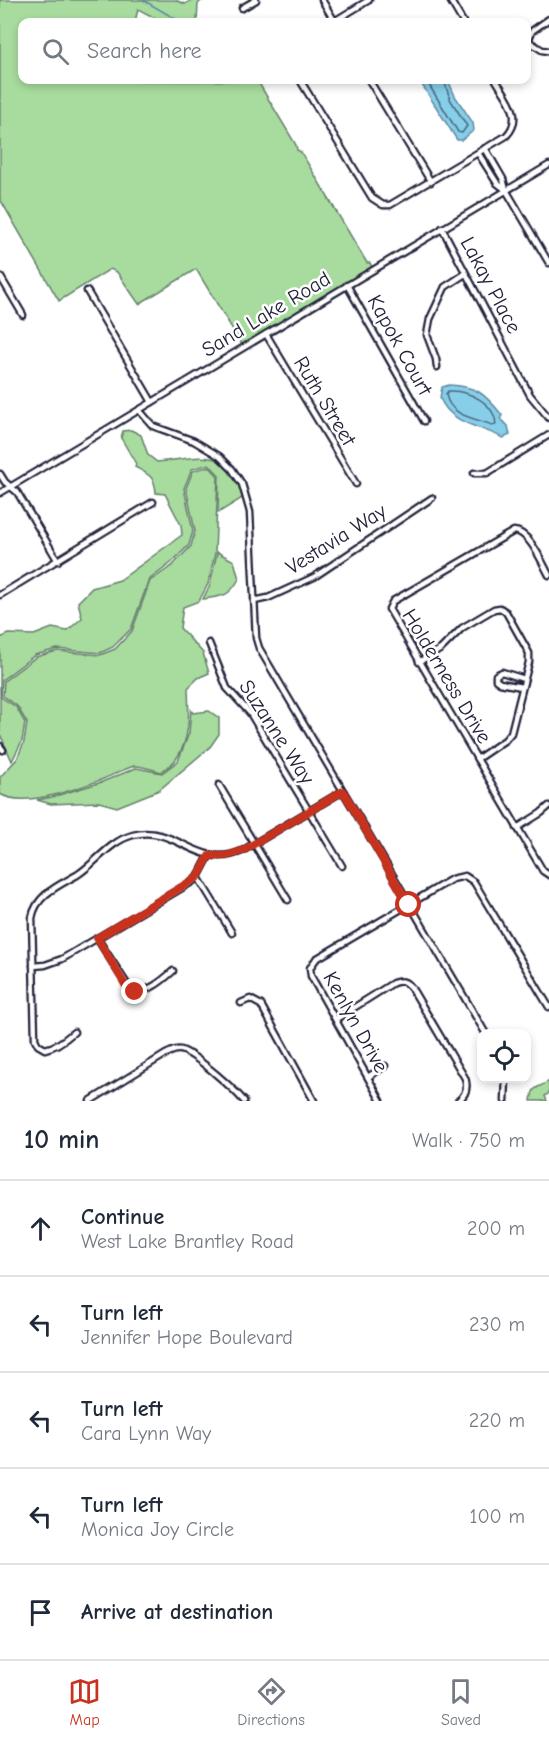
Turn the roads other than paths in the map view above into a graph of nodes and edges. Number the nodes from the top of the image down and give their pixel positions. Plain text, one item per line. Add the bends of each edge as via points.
1 (256, 0) edge
2 (322, 0) edge
3 (369, 0) edge
4 (450, 0) edge
5 (242, 8) dead end
6 (332, 18) edge
7 (340, 18) edge
8 (461, 18) edge
9 (549, 19) edge
10 (531, 34) edge
11 (531, 43) edge
12 (549, 51) edge
13 (302, 84) edge
14 (371, 84) edge
15 (498, 84) edge
16 (485, 148) junction
17 (478, 153) junction
18 (495, 165) junction
19 (549, 165) edge
20 (488, 169) junction
21 (431, 182) junction
22 (506, 190) junction
23 (442, 228) junction
24 (549, 263) edge
25 (465, 274) junction
26 (0, 276) edge
27 (347, 285) junction
28 (87, 291) dead end
29 (23, 315) dead end
30 (266, 334) junction
31 (437, 367) dead end
32 (152, 402) junction
33 (139, 410) junction
34 (549, 418) edge
35 (423, 421) dead end
36 (549, 435) edge
37 (474, 473) dead end
38 (0, 474) edge
39 (356, 484) dead end
40 (11, 487) junction
41 (0, 493) edge
42 (432, 498) dead end
43 (153, 502) dead end
44 (58, 561) junction
45 (549, 575) edge
46 (0, 595) edge
47 (254, 601) junction
48 (209, 643) dead end
49 (418, 663) junction
50 (525, 679) junction
51 (522, 687) junction
52 (477, 759) junction
53 (219, 785) dead end
54 (343, 791) junction
55 (549, 806) edge
56 (309, 811) junction
57 (517, 828) junction
58 (254, 844) junction
59 (209, 856) junction
60 (342, 866) dead end
61 (549, 875) edge
62 (198, 877) junction
63 (288, 900) dead end
64 (409, 905) junction
65 (232, 933) dead end
66 (97, 938) junction
67 (33, 966) junction
68 (173, 971) dead end
69 (241, 1003) dead end
70 (549, 1007) edge
71 (336, 1019) junction
72 (483, 1029) edge
73 (74, 1032) dead end
74 (385, 1066) dead end
75 (368, 1077) junction
76 (506, 1083) edge
77 (99, 1099) edge
78 (90, 1101) edge
79 (244, 1101) edge
80 (314, 1101) edge
81 (381, 1101) edge
82 (458, 1101) edge
83 (505, 1101) edge

1 - 5 street
2 - 6 street
3 - 7 street
4 - 8 street
9 - 10 street
11 - 12 street
13 - 21 street via 376,202 390,205
14 - 21 street
15 - 16 street via 513,109 515,123 507,135
16 - 17 street
16 - 18 street
17 - 20 street
17 - 21 street
18 - 20 street
18 - 22 street
19 - 22 street, Sand Lake Road
20 - 22 street
22 - 23 street, Sand Lake Road
22 - 24 street
23 - 25 street, Lakay Place
23 - 27 street, Sand Lake Road
25 - 31 street via 445,287 430,319 427,335
25 - 34 street, Lakay Place via 530,394
26 - 29 street
27 - 30 street, Sand Lake Road
27 - 35 street, Kapok Court
28 - 32 street
30 - 32 street, Sand Lake Road
30 - 39 street, Ruth Street
32 - 33 street, Sand Lake Road
33 - 40 street, Sand Lake Road
33 - 47 street via 153,426 211,450 238,476 250,512
36 - 37 street via 487,473
38 - 40 street
40 - 41 street, Sand Lake Road
40 - 44 street
42 - 47 street, Vestavia Way via 314,577
43 - 44 street
44 - 46 street
45 - 49 street, Holderness Drive via 525,535 514,531 393,602 390,614
47 - 54 street via 259,648
48 - 56 street, Suzanne Way via 227,688 250,713
49 - 50 street via 441,649 462,628 500,608 529,653
49 - 52 street, Holderness Drive
50 - 51 street
50 - 51 street via 502,672 496,675 500,683
51 - 52 street via 511,733
52 - 57 street, Holderness Drive
53 - 58 street
54 - 56 street
54 - 64 street
55 - 57 street
56 - 58 street
56 - 60 street, Suzanne Way
57 - 61 street, Holderness Drive
58 - 59 street via 234,855
58 - 63 street
59 - 62 street
59 - 67 street via 156,833 120,840 37,903 32,918
62 - 65 street
62 - 66 street
64 - 70 street via 452,879 470,879
64 - 71 street, Kenlyn Drive via 312,964 311,976
64 - 72 street
66 - 67 street via 62,959
66 - 68 street via 126,986 135,992 145,990
67 - 73 street via 38,1045 51,1048
69 - 80 street via 250,999 261,1005
71 - 75 street, Kenlyn Drive
71 - 82 street via 393,983 405,982 465,1078 466,1092
74 - 75 street
75 - 81 street, Kenlyn Drive
76 - 83 street
77 - 78 street
77 - 79 street via 178,1050 193,1057

